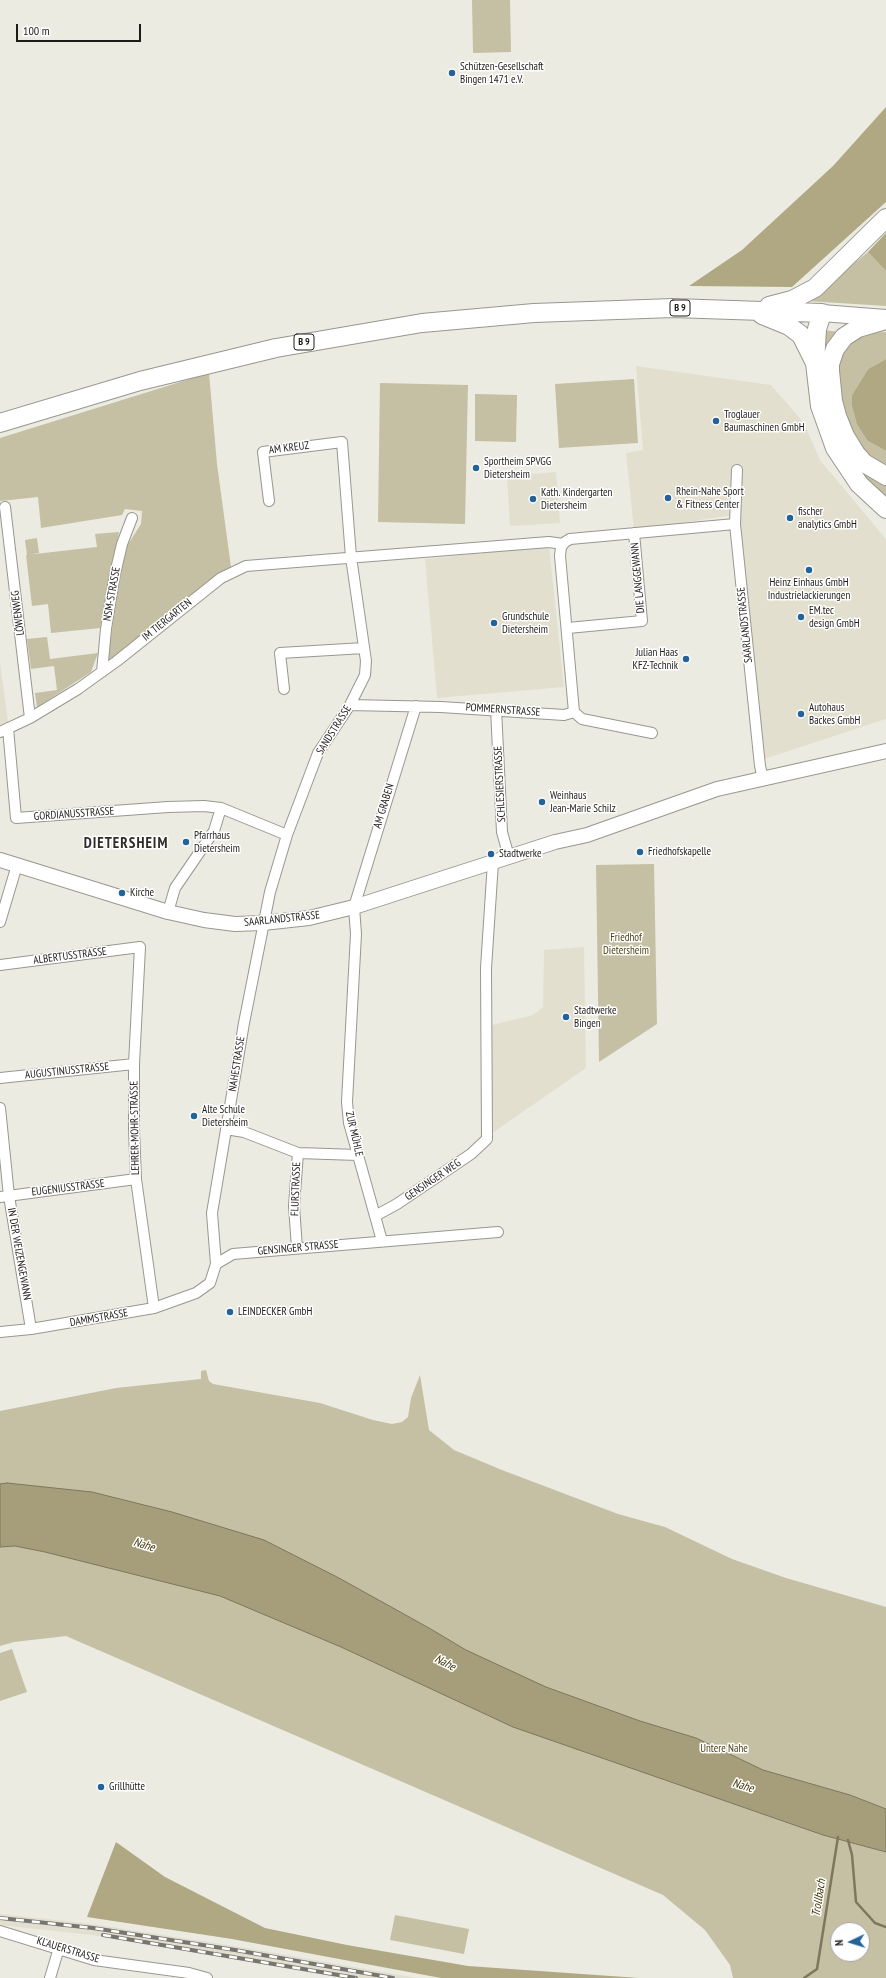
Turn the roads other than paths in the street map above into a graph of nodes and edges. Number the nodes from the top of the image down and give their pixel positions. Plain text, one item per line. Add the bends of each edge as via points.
1 (886, 218) edge
2 (734, 309) junction
3 (756, 310) junction
4 (822, 314) junction
5 (886, 319) edge
6 (815, 363) junction
7 (0, 423) edge
8 (342, 442) joint
9 (737, 470) dead end
10 (886, 476) edge
11 (268, 501) dead end
12 (5, 507) dead end
13 (886, 510) edge
14 (132, 518) dead end
15 (735, 524) junction
16 (634, 533) junction
17 (563, 544) junction
18 (351, 557) junction
19 (568, 628) junction
20 (364, 648) junction
21 (102, 672) junction
22 (284, 688) dead end
23 (350, 705) junction
24 (416, 706) junction
25 (496, 709) junction
26 (574, 712) junction
27 (30, 718) junction
28 (4, 730) edge
29 (652, 733) dead end
30 (886, 751) edge
31 (763, 779) junction
32 (221, 808) junction
33 (287, 835) junction
34 (509, 857) junction
35 (0, 860) edge
36 (493, 862) junction
37 (17, 865) junction
38 (354, 907) junction
39 (168, 912) junction
40 (0, 922) edge
41 (263, 923) junction
42 (140, 947) joint
43 (0, 965) edge
44 (134, 1064) junction
45 (0, 1078) edge
46 (0, 1108) edge
47 (226, 1129) junction
48 (298, 1153) junction
49 (358, 1155) junction
50 (136, 1179) junction
51 (4, 1196) edge
52 (374, 1216) junction
53 (498, 1232) dead end
54 (382, 1241) junction
55 (297, 1248) junction
56 (216, 1264) junction
57 (196, 1293) joint
58 (154, 1308) junction
59 (31, 1329) junction
60 (0, 1332) edge
61 (0, 1931) edge
62 (59, 1948) junction
63 (50, 1978) edge
64 (207, 1978) edge

1 - 3 highway via 815,288 792,300
2 - 3 highway, B 9
2 - 6 highway via 762,315 789,326 801,335
2 - 7 highway, B 9 via 626,308 557,311 374,330 276,348 185,369
3 - 4 highway, B 9
4 - 5 main road, B 9
4 - 6 highway via 817,329
5 - 10 highway via 858,328 840,342 830,364 830,380 837,416 849,444 864,463
6 - 13 highway via 820,406 835,448 860,484
8 - 11 street, AM KREUZ via 263,452
8 - 18 street, SANDSTRASSE
9 - 15 street, SAARLANDSTRASSE
12 - 27 street, LÖWENWEG
14 - 21 street, NSM-STRASSE via 122,544 115,574
15 - 16 street, DIE LANGGEWANN
15 - 31 street, SAARLANDSTRASSE
16 - 17 street, DIE LANGGEWANN via 570,539
16 - 19 street, DIE LANGGEWANN via 642,621
17 - 18 street via 549,542
17 - 19 street via 560,556
18 - 20 street, SANDSTRASSE
18 - 21 street, IM TIERGARTEN via 246,566 221,578
19 - 26 street
20 - 22 street via 280,653
20 - 23 street, SANDSTRASSE via 365,675
21 - 27 street, IM TIERGARTEN
23 - 24 street, POMMERNSTRASSE
23 - 33 street, SANDSTRASSE via 318,753
24 - 25 street, POMMERNSTRASSE
24 - 38 street, AM GRABEN
25 - 26 street, POMMERNSTRASSE via 564,714
25 - 34 street, SCHLESIERSTRASSE via 502,832
26 - 29 street via 582,719
27 - 28 street, IM TIERGARTEN
28 - 32 street, GORDIANUSSTRASSE via 16,818 168,807
30 - 31 main road, SAARLANDSTRASSE
31 - 34 main road, SAARLANDSTRASSE via 717,789 587,835
32 - 33 street, GORDIANUSSTRASSE
32 - 39 street via 214,831 175,888
33 - 41 street, SANDSTRASSE
34 - 36 main road, SAARLANDSTRASSE
35 - 37 main road, SAARLANDSTRASSE
36 - 38 main road, SAARLANDSTRASSE
36 - 52 street, GENSINGER WEG via 486,968 487,1139 471,1154 397,1204
37 - 39 main road, SAARLANDSTRASSE
37 - 40 street
38 - 41 main road, SAARLANDSTRASSE via 309,918
38 - 49 street, ZUR MÜHLE via 356,934 347,1102 349,1123
39 - 41 main road, SAARLANDSTRASSE via 235,924
41 - 47 street, NAHESTRASSE
42 - 43 street, ALBERTUSSTRASSE
42 - 44 street, LEHRER-MOHR-STRASSE
44 - 45 street, AUGUSTINUSSTRASSE
44 - 50 street, LEHRER-MOHR-STRASSE
46 - 51 street, IN DER WEIZENGEWANN
47 - 48 street, FLURSTRASSE via 244,1132
47 - 56 street, NAHESTRASSE via 212,1213
48 - 49 street, FLURSTRASSE
48 - 55 street, FLURSTRASSE via 294,1206
49 - 52 street, ZUR MÜHLE
50 - 51 street, EUGENIUSSTRASSE
50 - 58 street, LEHRER-MOHR-STRASSE
51 - 59 street, IN DER WEIZENGEWANN
52 - 54 street, ZUR MÜHLE
53 - 54 street
54 - 55 street, GENSINGER STRASSE
55 - 56 street, GENSINGER STRASSE via 233,1254
56 - 57 street, NAHESTRASSE via 210,1283
57 - 58 street, DAMMSTRASSE
58 - 59 street, DAMMSTRASSE
59 - 60 street, DAMMSTRASSE
61 - 62 street, KLAUERSTRASSE
62 - 63 street
62 - 64 street, KLAUERSTRASSE via 94,1960 189,1973

